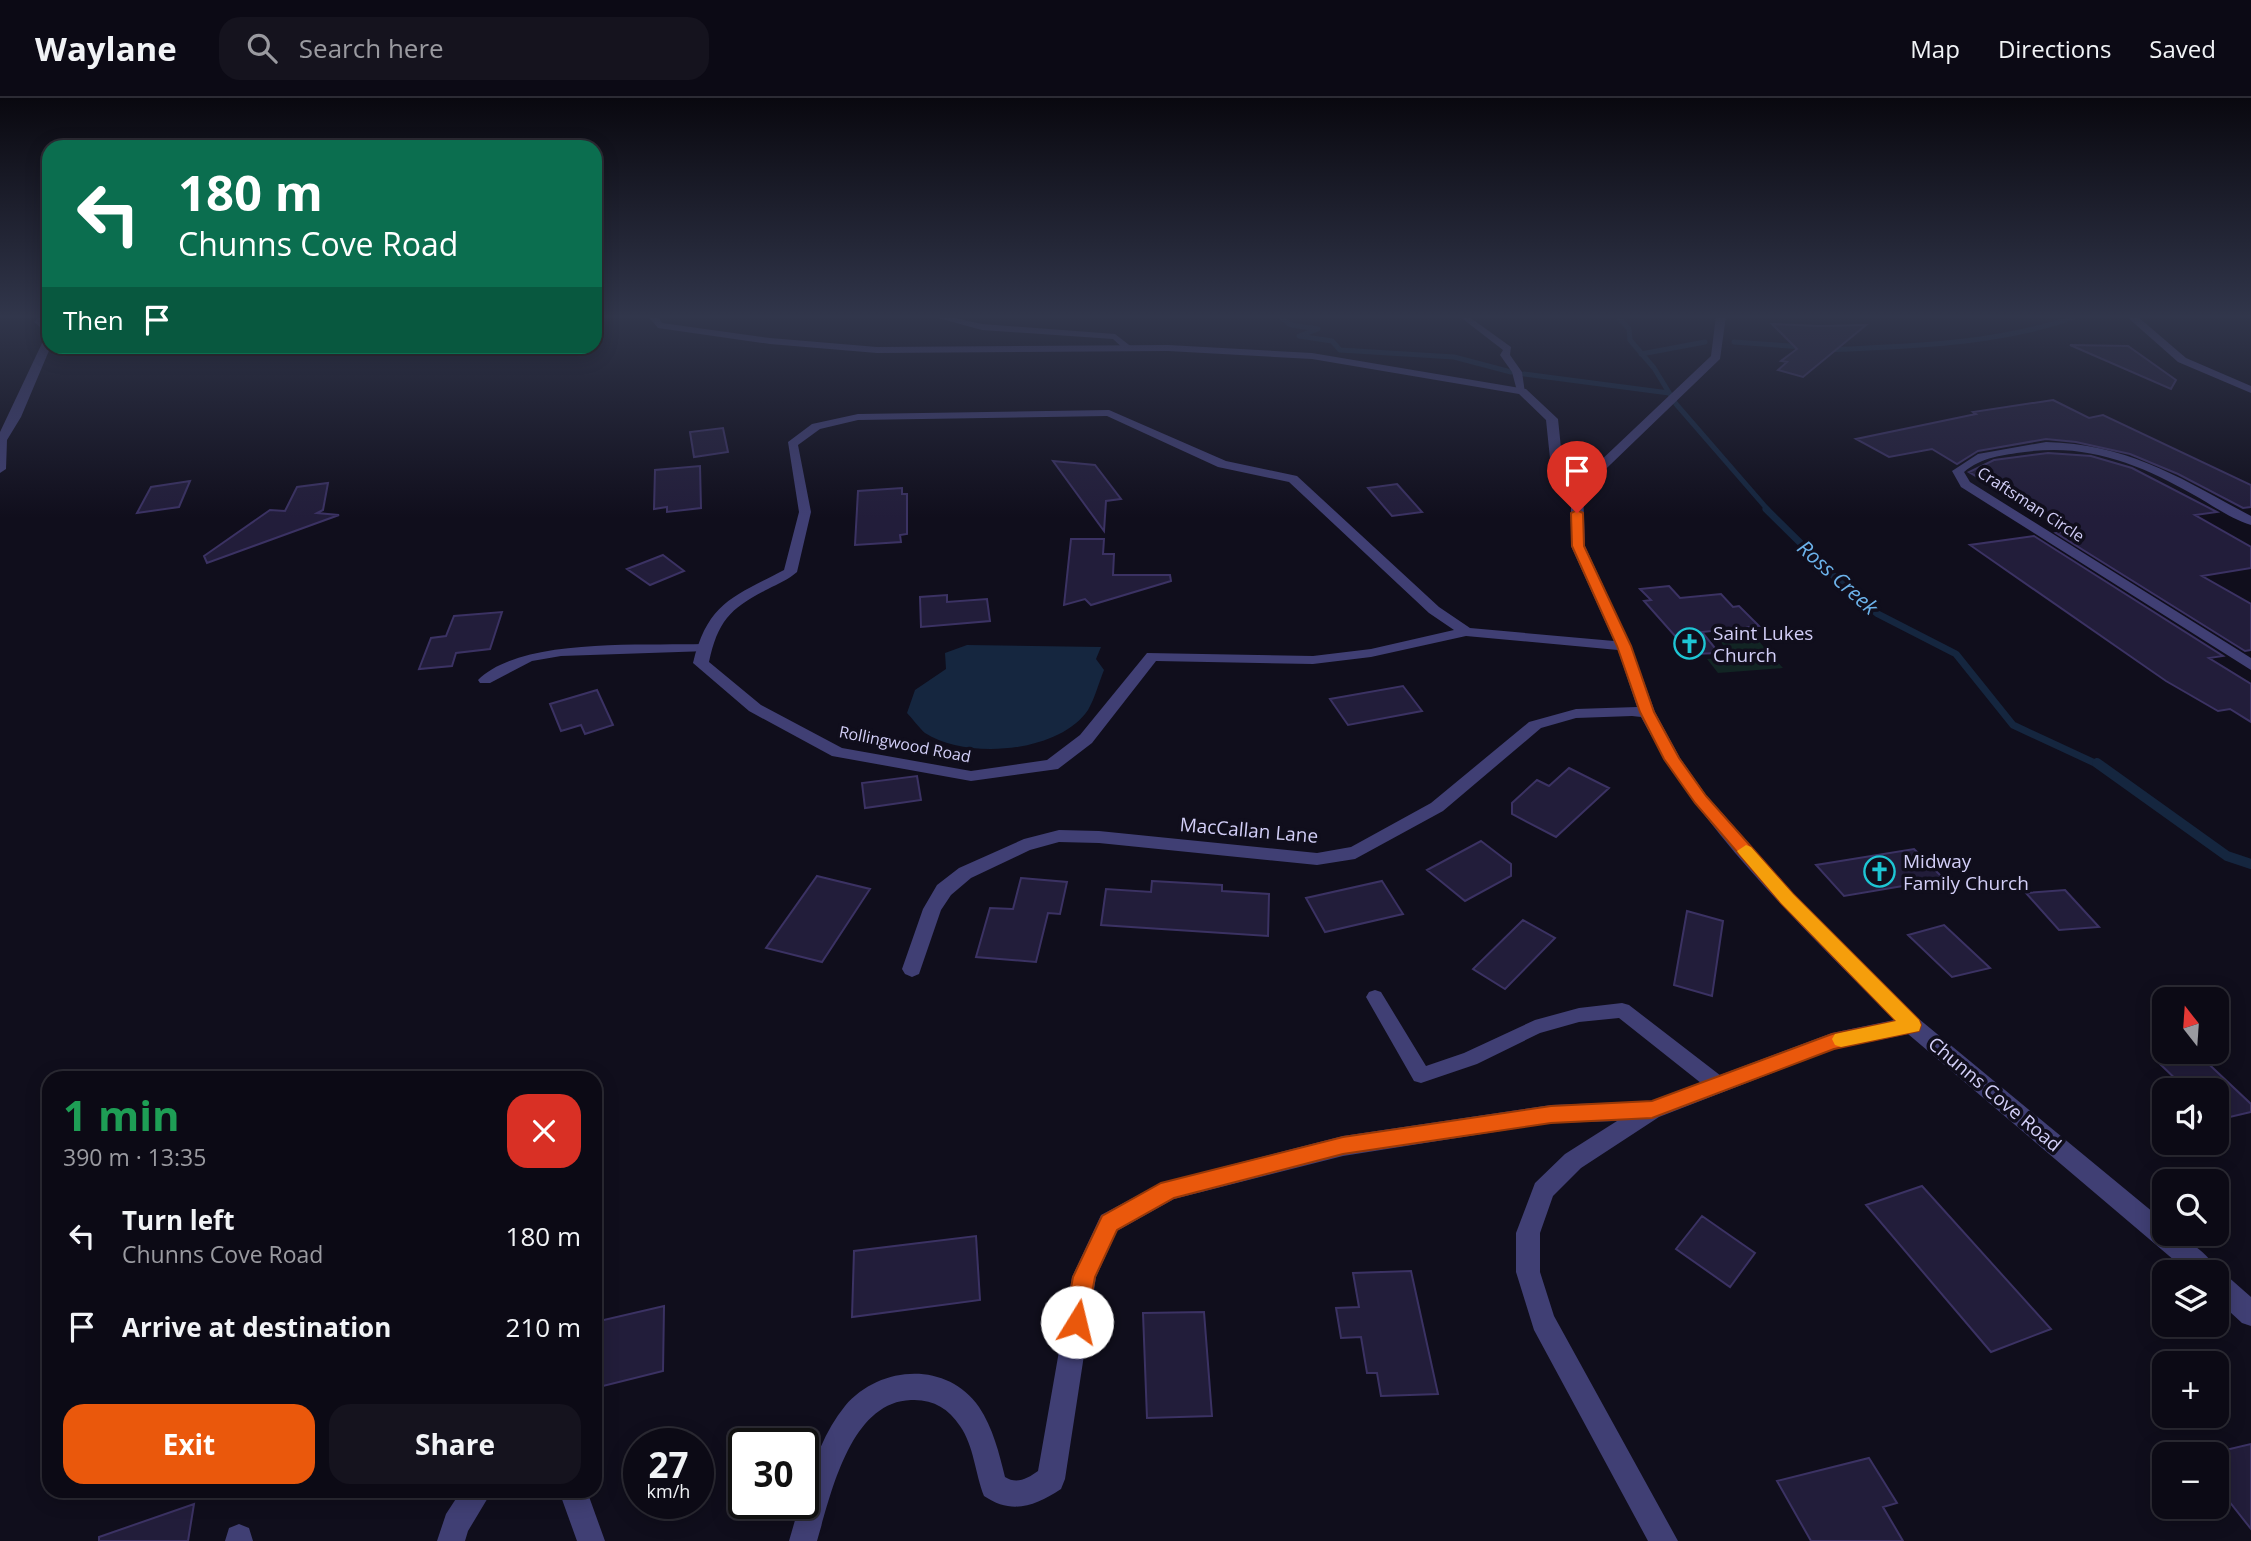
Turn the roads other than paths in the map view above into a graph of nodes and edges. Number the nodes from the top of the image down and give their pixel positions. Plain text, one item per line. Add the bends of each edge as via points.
1 (30, 383) edge
2 (1475, 383) edge
3 (1519, 383) edge
4 (1688, 383) edge
5 (1521, 391) junction
6 (0, 469) edge
7 (1577, 489) junction
8 (2251, 521) edge
9 (1466, 632) junction
10 (1624, 646) junction
11 (703, 648) junction
12 (2251, 665) edge
13 (485, 680) dead end
14 (1647, 712) junction
15 (912, 969) dead end
16 (1375, 998) dead end
17 (1912, 1025) junction
18 (1718, 1085) junction
19 (1652, 1110) junction
20 (2192, 1260) edge
21 (2229, 1294) edge
22 (2251, 1314) edge
23 (473, 1498) edge
24 (576, 1498) edge
25 (450, 1541) edge
26 (591, 1541) edge
27 (803, 1541) edge
28 (1664, 1541) edge

1 - 6 street via 1,440
2 - 5 street
3 - 5 lane
4 - 7 street
5 - 7 street via 1552,419 1557,468
7 - 10 street, Chunns Cove Road via 1578,546
8 - 12 street, Craftsman Circle via 2120,452 2096,446 2025,447 1972,458 1958,471 1965,484
9 - 10 street, Rollingwood Road
9 - 11 street, Rollingwood Road via 1394,649 1315,660 1152,656 1086,738 1052,765 971,776 838,752 755,708 701,663
9 - 11 street, Rollingwood Road via 1434,610 1293,479 1222,464 1109,413 948,414 858,417 816,426 792,444 805,512 790,572 720,611 705,635
10 - 14 street, Chunns Cove Road
11 - 13 lane via 561,652 528,658
14 - 15 street, MacCallan Lane via 1597,710 1535,725 1437,807 1355,853 1317,859 1059,836 1024,845 965,873 944,890 932,909
14 - 17 street, Chunns Cove Road via 1700,799 1787,899
16 - 18 lane via 1421,1075 1470,1059 1535,1027 1622,1010
17 - 18 street via 1832,1041
17 - 20 street, Chunns Cove Road
18 - 19 street
19 - 27 street via 1551,1114 1343,1146 1169,1190 1109,1223 1084,1277 1051,1479 1028,1494 1002,1493 995,1486 974,1423 959,1401 932,1387 908,1384 876,1397 851,1419 834,1447
19 - 28 street via 1573,1161 1543,1190 1528,1233 1528,1272 1543,1321
21 - 22 street
23 - 25 street
24 - 26 street

